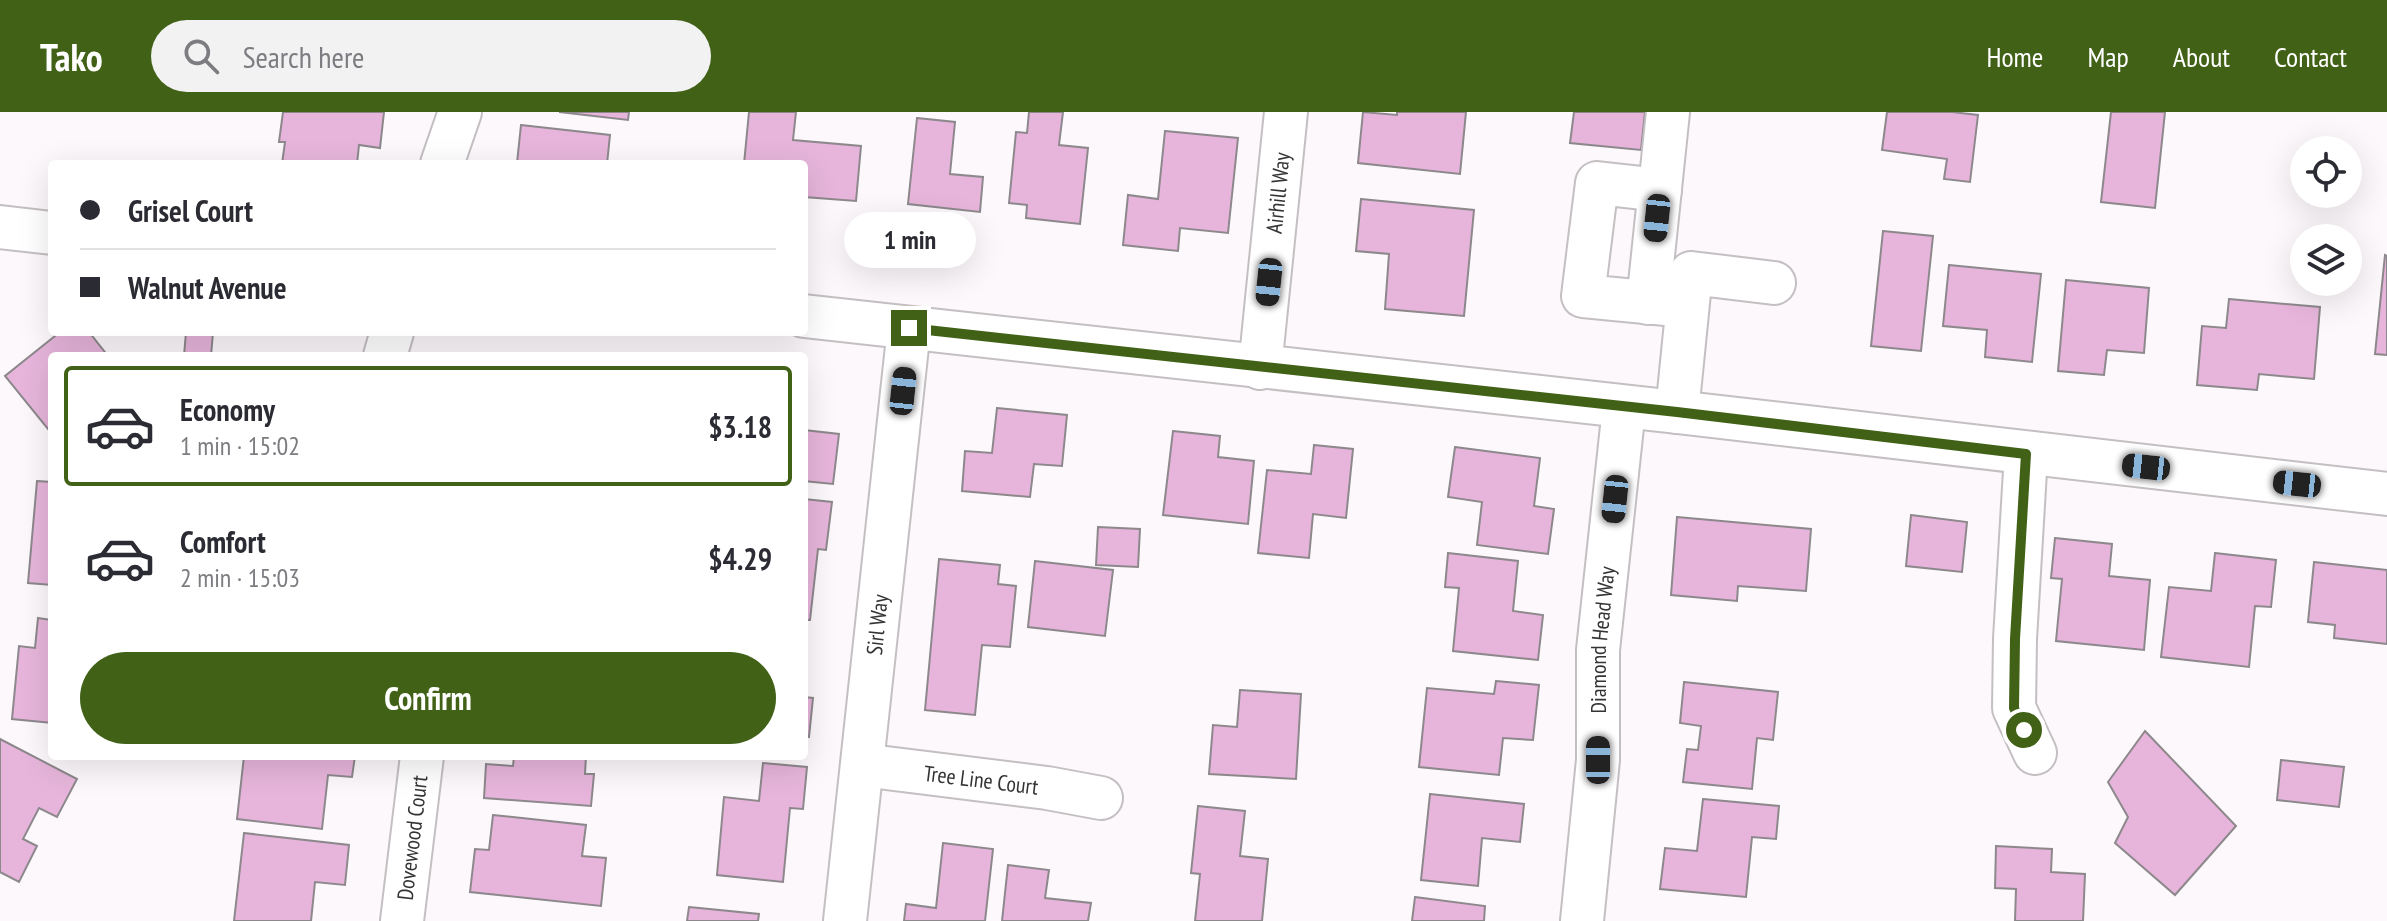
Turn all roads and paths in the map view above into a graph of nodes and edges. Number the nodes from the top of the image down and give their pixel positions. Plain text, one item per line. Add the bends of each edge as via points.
1 (460, 112) edge
2 (1286, 112) edge
3 (1668, 112) edge
4 (443, 160) edge
5 (1660, 190) junction
6 (0, 227) edge
7 (48, 233) edge
8 (1774, 283) dead end
9 (1668, 304) junction
10 (808, 316) edge
11 (909, 328) junction
12 (1260, 368) junction
13 (1624, 408) junction
14 (1677, 412) junction
15 (2026, 454) junction
16 (2387, 494) edge
17 (2035, 753) dead end
18 (422, 760) edge
19 (862, 765) junction
20 (1101, 798) dead end
21 (402, 921) edge
22 (845, 921) edge
23 (1582, 921) edge

1 - 4 street
2 - 12 street, Airhill Way
3 - 5 street
5 - 9 street
5 - 9 street via 1597,183 1583,296
6 - 7 street
8 - 9 street via 1691,273
9 - 14 street
10 - 11 street
11 - 12 street
11 - 19 street, Sirl Way
12 - 13 street
13 - 14 street
13 - 23 street, Diamond Head Way via 1598,650 1598,760
14 - 15 street
15 - 16 street
15 - 17 street via 2014,708
18 - 21 street, Dovewood Court
19 - 20 street, Tree Line Court
19 - 22 street, Sirl Way

